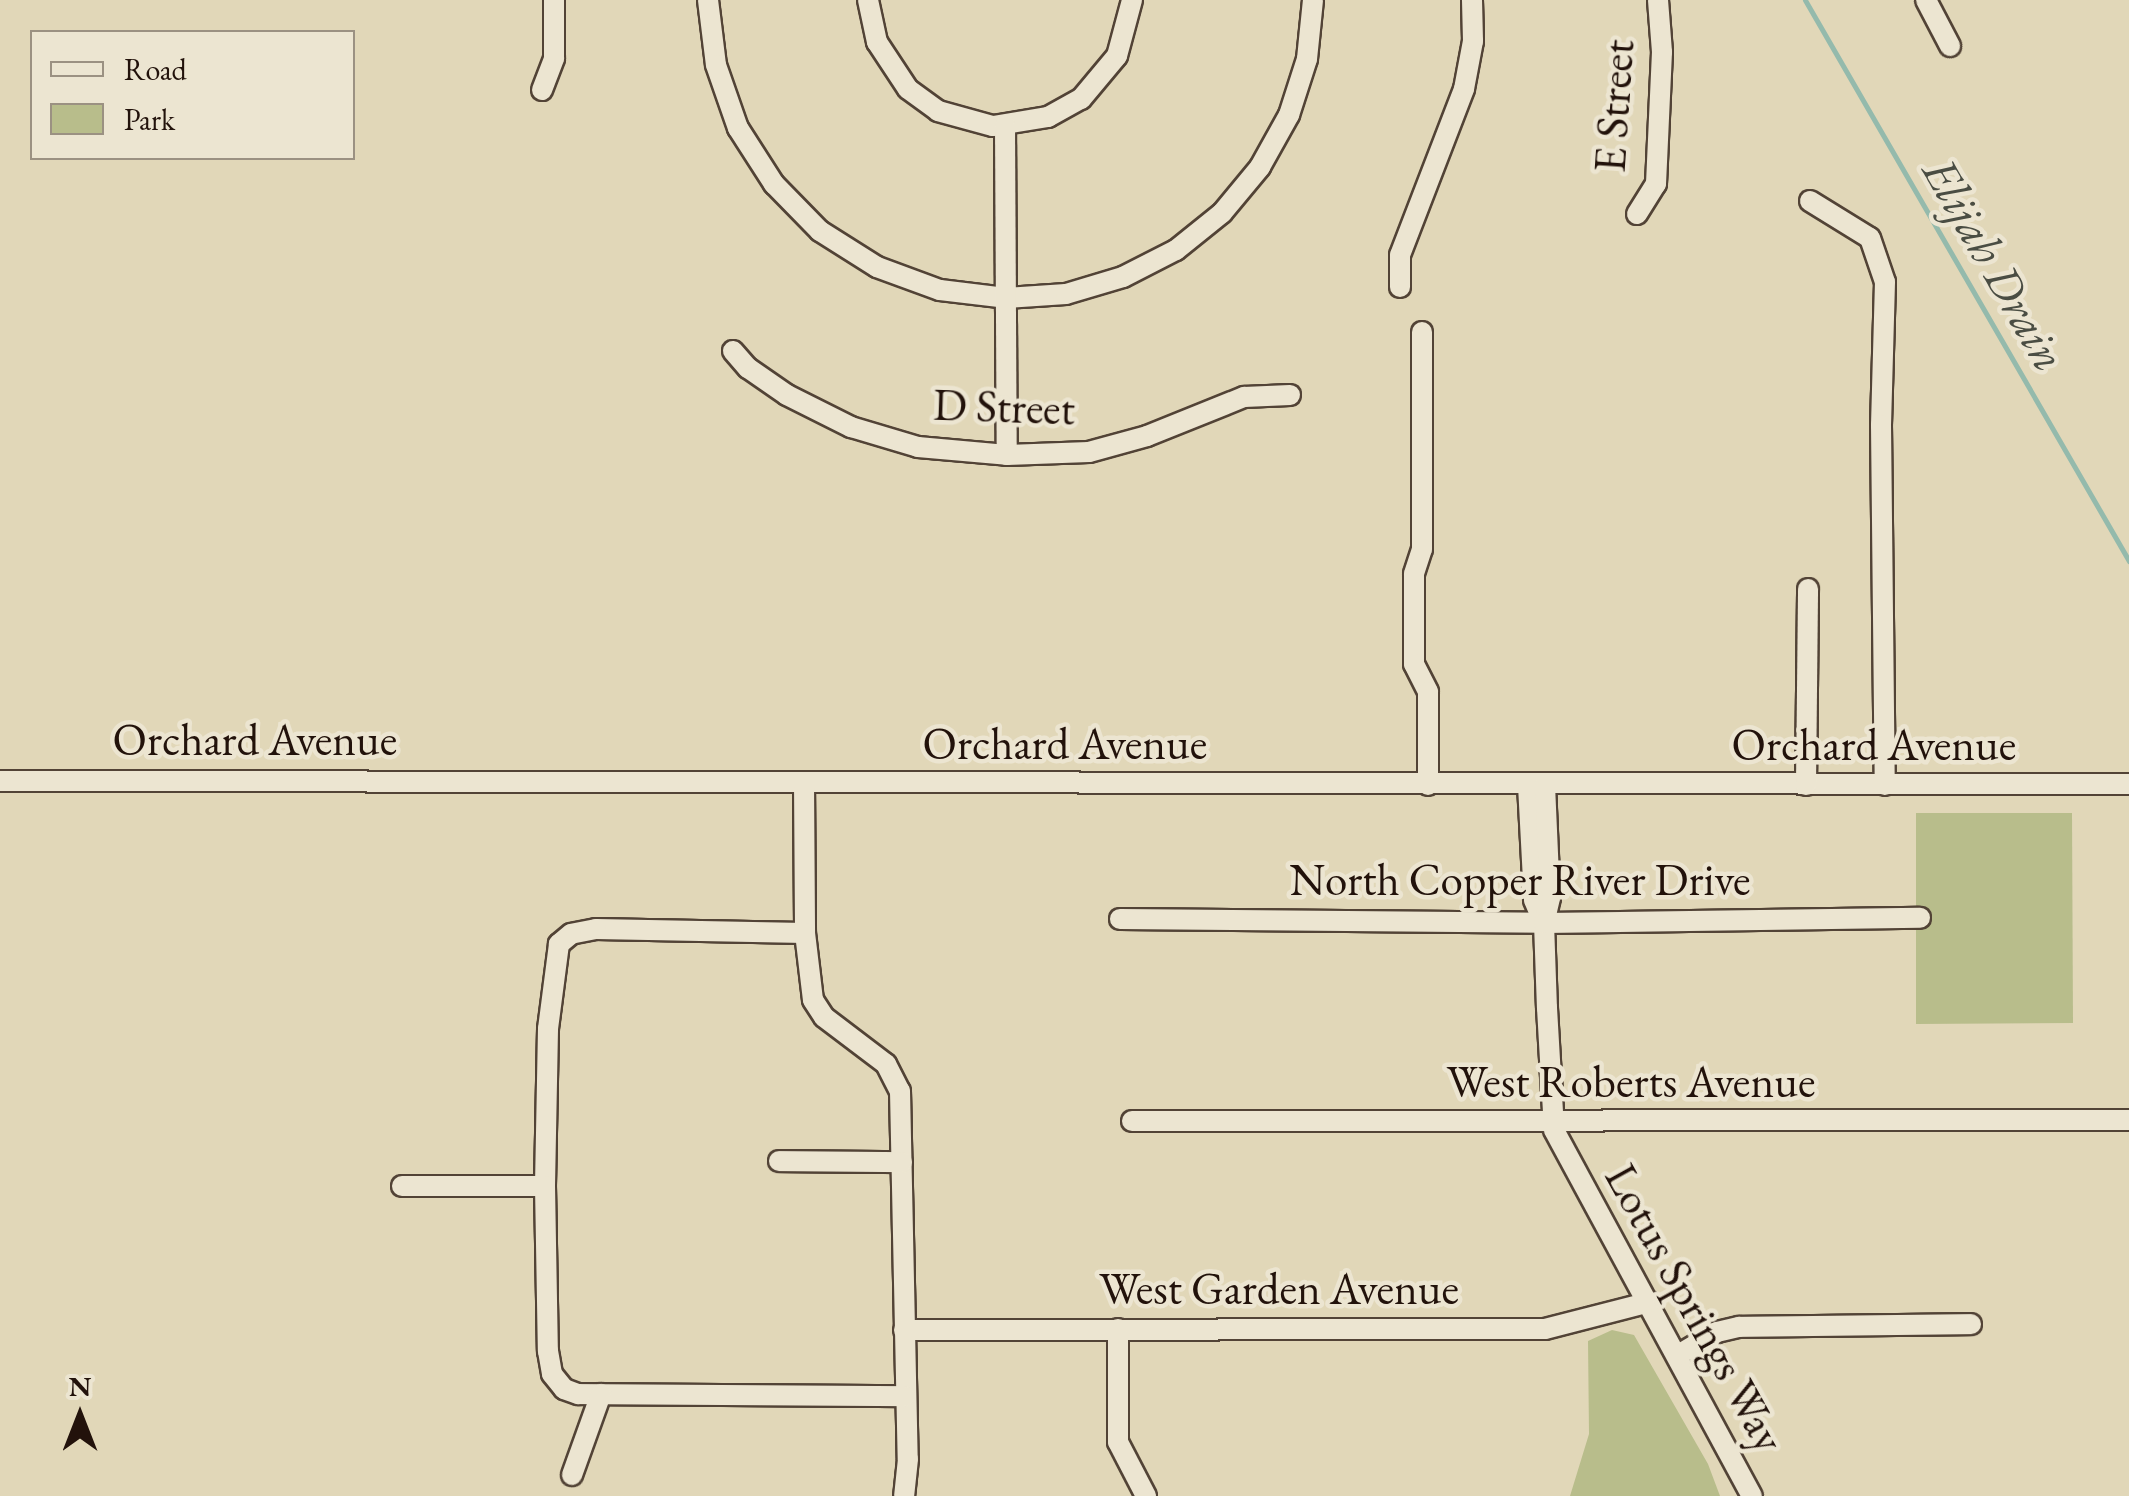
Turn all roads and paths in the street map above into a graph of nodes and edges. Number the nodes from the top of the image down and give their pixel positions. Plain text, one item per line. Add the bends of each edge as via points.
1 (554, 0) edge
2 (708, 0) edge
3 (868, 0) edge
4 (1132, 0) edge
5 (1314, 0) edge
6 (1472, 0) edge
7 (1658, 0) edge
8 (1926, 0) edge
9 (1950, 46) dead end
10 (542, 90) dead end
11 (1005, 126) junction
12 (1810, 201) dead end
13 (1638, 214) dead end
14 (1400, 287) dead end
15 (1006, 298) junction
16 (1422, 332) dead end
17 (733, 351) dead end
18 (1290, 395) dead end
19 (1008, 455) junction
20 (1808, 589) dead end
21 (0, 781) edge
22 (804, 782) junction
23 (1428, 784) junction
24 (2129, 784) edge
25 (1537, 785) junction
26 (1806, 785) junction
27 (1885, 785) junction
28 (1920, 918) dead end
29 (1120, 919) dead end
30 (1544, 922) junction
31 (804, 933) junction
32 (2129, 1120) edge
33 (1132, 1122) dead end
34 (1554, 1122) junction
35 (779, 1161) dead end
36 (902, 1162) junction
37 (402, 1186) dead end
38 (545, 1186) junction
39 (1650, 1302) junction
40 (1971, 1324) dead end
41 (1118, 1329) junction
42 (904, 1330) junction
43 (1678, 1355) junction
44 (601, 1394) junction
45 (904, 1396) junction
46 (572, 1475) dead end
47 (904, 1496) edge
48 (1146, 1496) edge
49 (1752, 1496) edge

1 - 10 street via 554,58
2 - 15 street via 716,65 738,128 774,184 820,232 877,268
3 - 11 street via 877,42 908,89 956,118
4 - 11 street via 1125,38 1095,86 1048,117
5 - 15 street via 1307,58 1289,115 1260,167 1222,213 1176,250 1123,277 1066,294
6 - 14 street via 1464,89 1400,255
7 - 13 street, E Street via 1656,184
8 - 9 street
11 - 15 street
12 - 27 street via 1870,238 1885,282
15 - 19 street
16 - 23 street via 1422,548 1414,574 1414,664 1428,692
17 - 19 street, D Street via 787,395 850,427 918,447
18 - 19 street, D Street via 1244,397 1088,452
20 - 26 street
21 - 22 street, Orchard Avenue
22 - 23 street, Orchard Avenue
22 - 31 street
23 - 25 street, Orchard Avenue
24 - 27 street, Orchard Avenue
25 - 26 street, Orchard Avenue
25 - 30 street, Lotus Springs Way via 1550,898
26 - 27 street, Orchard Avenue
28 - 30 street, North Copper River Drive
29 - 30 street, North Copper River Drive
30 - 34 street, Lotus Springs Way
31 - 36 street via 819,1008 894,1076
31 - 38 street via 596,929 559,944 548,1029
32 - 34 street, West Roberts Avenue
33 - 34 street, West Roberts Avenue
34 - 39 street, Lotus Springs Way via 1566,1158
35 - 36 street
36 - 42 street
37 - 38 street
38 - 44 street via 552,1374 564,1389
39 - 41 street, West Garden Avenue via 1545,1329
39 - 43 street, Lotus Springs Way
40 - 43 street via 1740,1327 1716,1332
41 - 42 street, West Garden Avenue
41 - 48 street via 1118,1442
42 - 45 street
43 - 49 street, Lotus Springs Way
44 - 45 street
44 - 46 street
45 - 47 street

